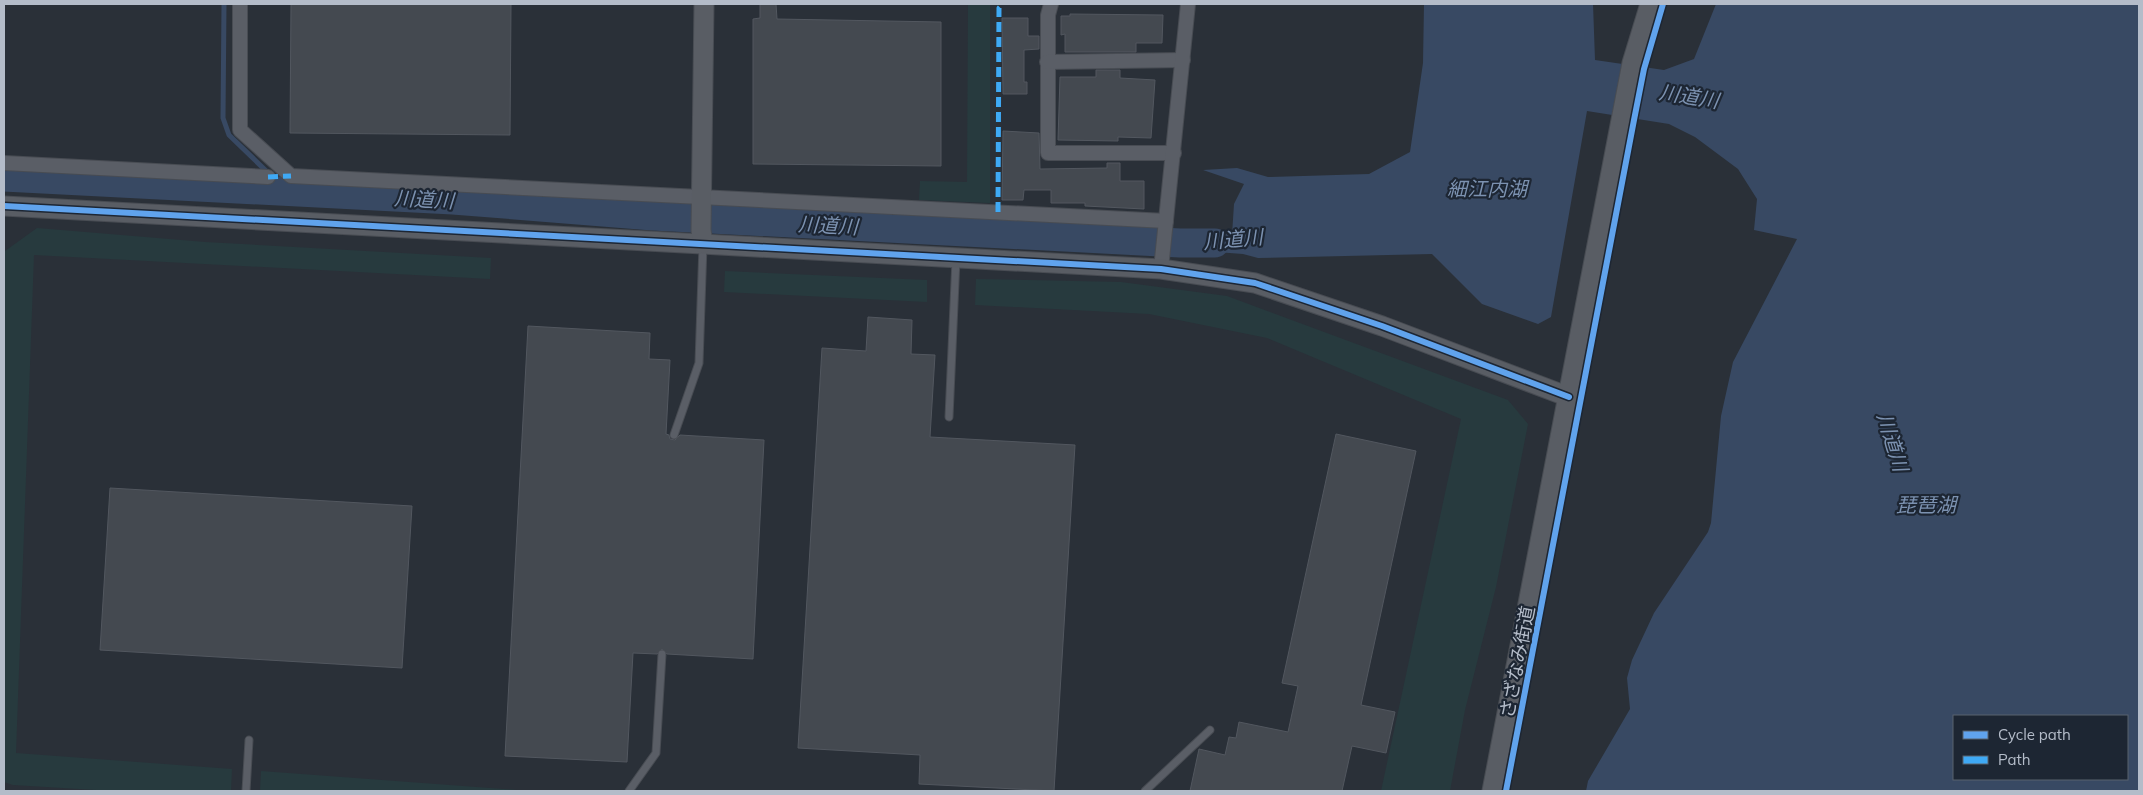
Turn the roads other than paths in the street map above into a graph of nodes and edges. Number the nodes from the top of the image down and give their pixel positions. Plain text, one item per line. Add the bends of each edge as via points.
1 (240, 4) edge
2 (704, 4) edge
3 (1051, 4) edge
4 (1188, 4) edge
5 (1650, 4) edge
6 (1183, 60) junction
7 (1048, 62) junction
8 (1174, 153) junction
9 (4, 163) edge
10 (268, 177) dead end
11 (702, 201) junction
12 (4, 206) edge
13 (1165, 224) junction
14 (702, 236) junction
15 (956, 256) junction
16 (1162, 261) junction
17 (1569, 397) junction
18 (949, 417) dead end
19 (674, 435) dead end
20 (662, 654) dead end
21 (1210, 730) dead end
22 (249, 740) dead end
23 (246, 791) edge
24 (629, 791) edge
25 (1145, 791) edge
26 (1492, 791) edge

1 - 11 street via 240,130 291,176
2 - 11 street
3 - 7 street
4 - 6 street
5 - 17 street, さざなみ街道 via 1632,63
6 - 7 street
6 - 8 street
7 - 8 street via 1048,153
8 - 13 street
9 - 10 street
11 - 13 street
11 - 14 street
12 - 14 street
13 - 16 street
14 - 15 street
14 - 19 lane via 699,363
15 - 16 street
15 - 18 lane
16 - 17 street via 1255,283 1382,326
17 - 26 street, さざなみ街道
20 - 24 lane via 656,753
21 - 25 lane
22 - 23 lane

